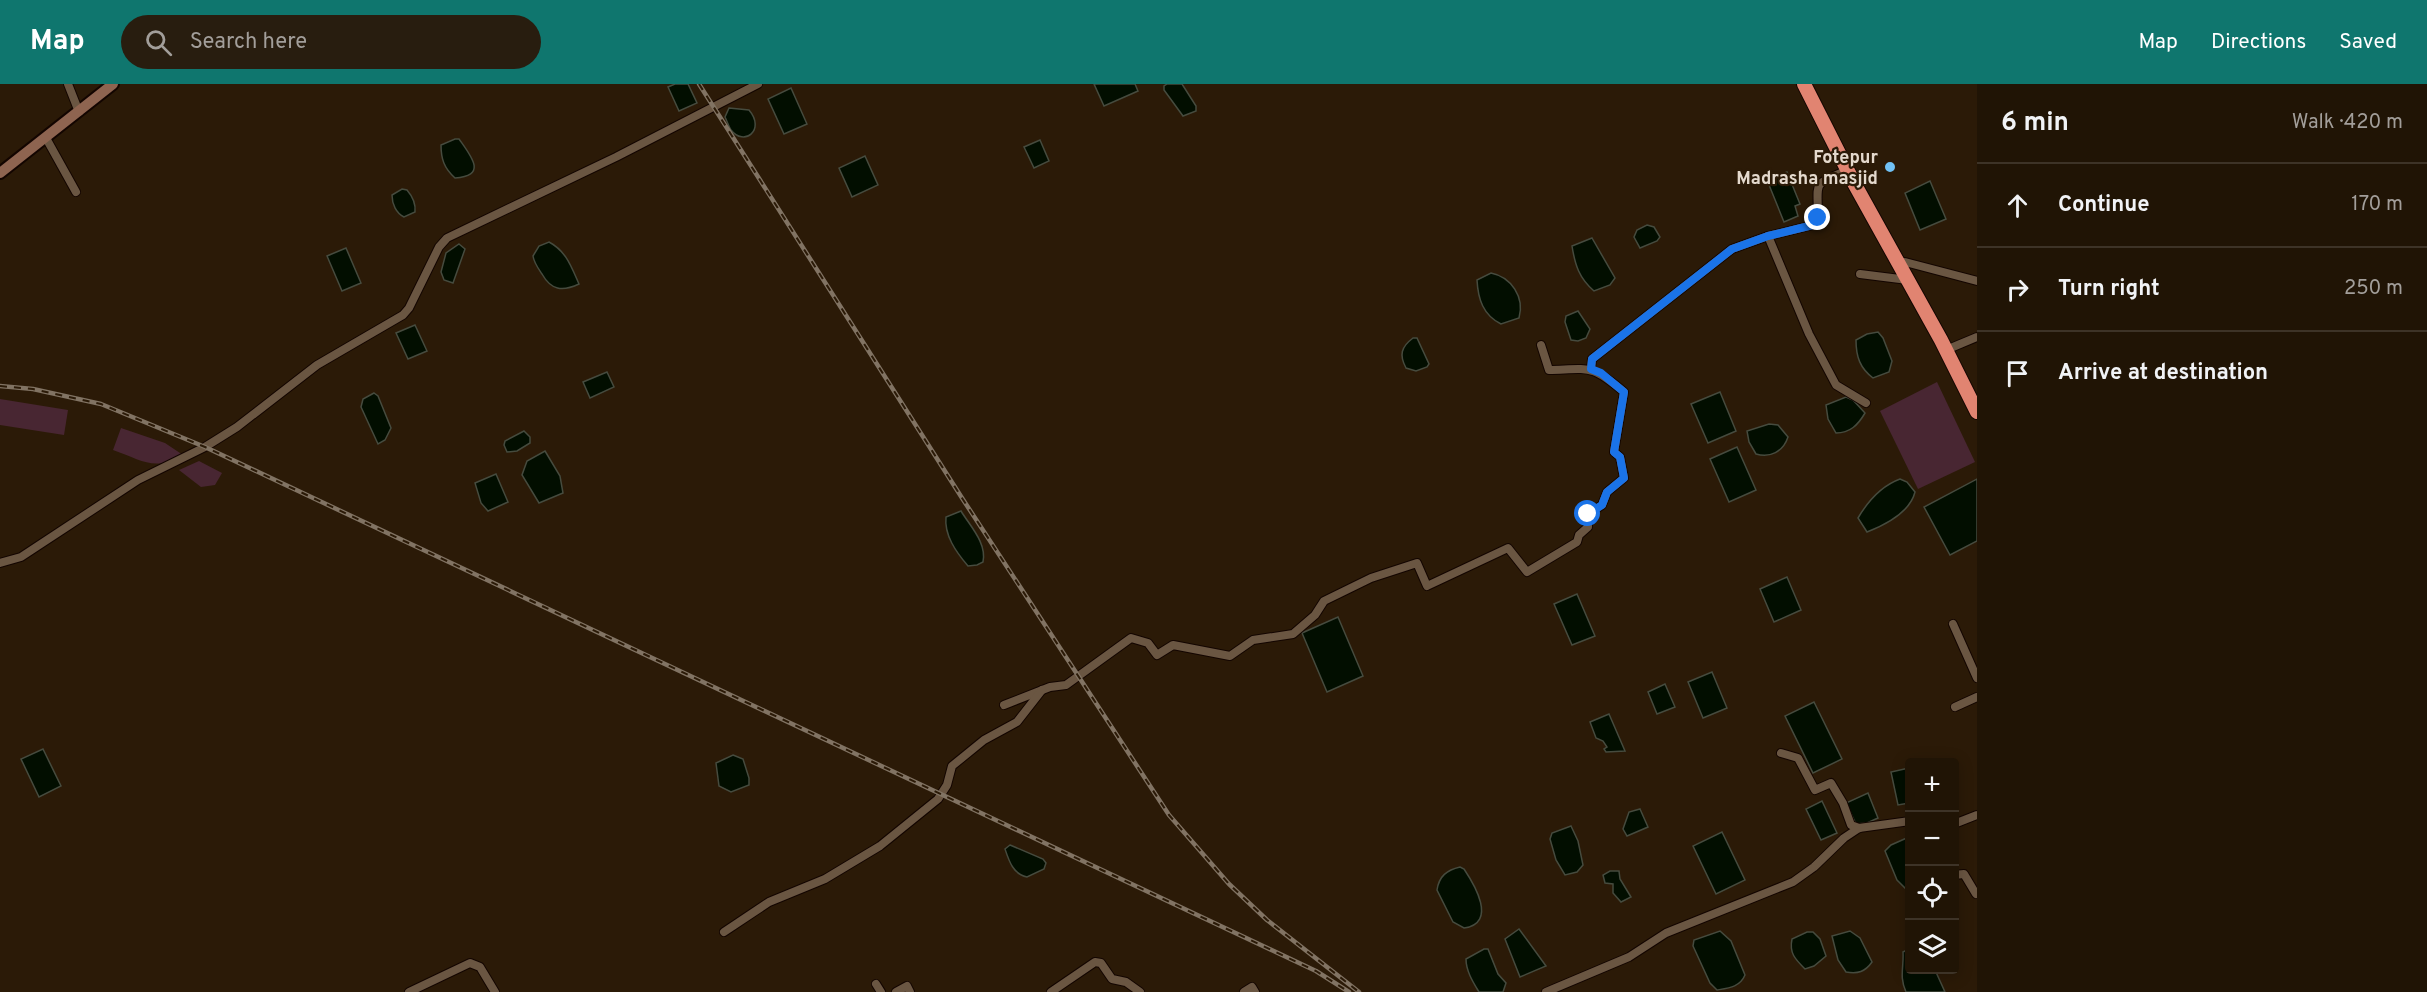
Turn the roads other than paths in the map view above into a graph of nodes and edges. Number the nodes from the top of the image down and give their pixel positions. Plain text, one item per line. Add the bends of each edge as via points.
1 (68, 84) edge
2 (113, 84) edge
3 (758, 84) edge
4 (1804, 84) edge
5 (1813, 84) edge
6 (79, 112) junction
7 (46, 138) junction
8 (1848, 170) junction
9 (0, 173) edge
10 (76, 192) dead end
11 (1768, 236) junction
12 (1905, 262) junction
13 (1860, 274) dead end
14 (1908, 280) junction
15 (1977, 281) edge
16 (1977, 337) edge
17 (1541, 345) dead end
18 (1953, 347) junction
19 (1591, 369) junction
20 (1977, 397) edge
21 (1866, 402) dead end
22 (1977, 412) edge
23 (0, 563) edge
24 (1953, 624) dead end
25 (1977, 678) edge
26 (1043, 689) junction
27 (1977, 697) edge
28 (1004, 705) dead end
29 (1955, 707) dead end
30 (1781, 753) dead end
31 (1977, 815) edge
32 (1905, 822) edge
33 (1959, 823) edge
34 (1859, 828) junction
35 (1959, 874) edge
36 (1976, 894) edge
37 (724, 932) dead end
38 (409, 992) edge
39 (495, 992) edge
40 (896, 992) edge
41 (910, 992) edge
42 (1051, 992) edge
43 (1140, 992) edge
44 (1244, 992) edge
45 (1255, 992) edge
46 (1546, 992) edge

1 - 6 street
2 - 6 main road
3 - 23 street via 447,238 403,315 317,364 205,447 138,480 21,557
4 - 8 highway
5 - 12 highway
6 - 7 main road
7 - 9 main road
7 - 10 street
8 - 11 street via 1818,186 1818,218 1813,225
8 - 14 highway
11 - 19 street via 1732,249 1592,359
11 - 21 street via 1809,334 1836,385
12 - 15 street
12 - 18 highway
13 - 14 street
14 - 22 highway
16 - 18 street
17 - 19 street via 1549,370
18 - 20 highway
19 - 26 street via 1624,392 1614,452 1620,457 1624,478 1607,492 1602,505 1588,514 1588,527 1577,542 1527,572 1508,548 1427,586 1417,562 1371,578 1324,601 1315,615 1293,634 1252,640 1230,656 1173,645 1157,655 1148,643 1131,638 1066,685
24 - 25 street
26 - 28 street
26 - 37 street via 1017,722 984,740 952,766 938,799 880,846 825,879 769,902
27 - 29 street
30 - 34 street via 1798,758 1815,790 1831,783 1851,825
31 - 33 street
32 - 34 street
34 - 46 street via 1793,882 1665,933 1629,957
35 - 36 street via 1964,874
38 - 39 street via 470,963 480,967
40 - 41 street via 907,986
42 - 43 street via 1095,962 1101,963 1112,979 1126,982
44 - 45 street via 1252,987

